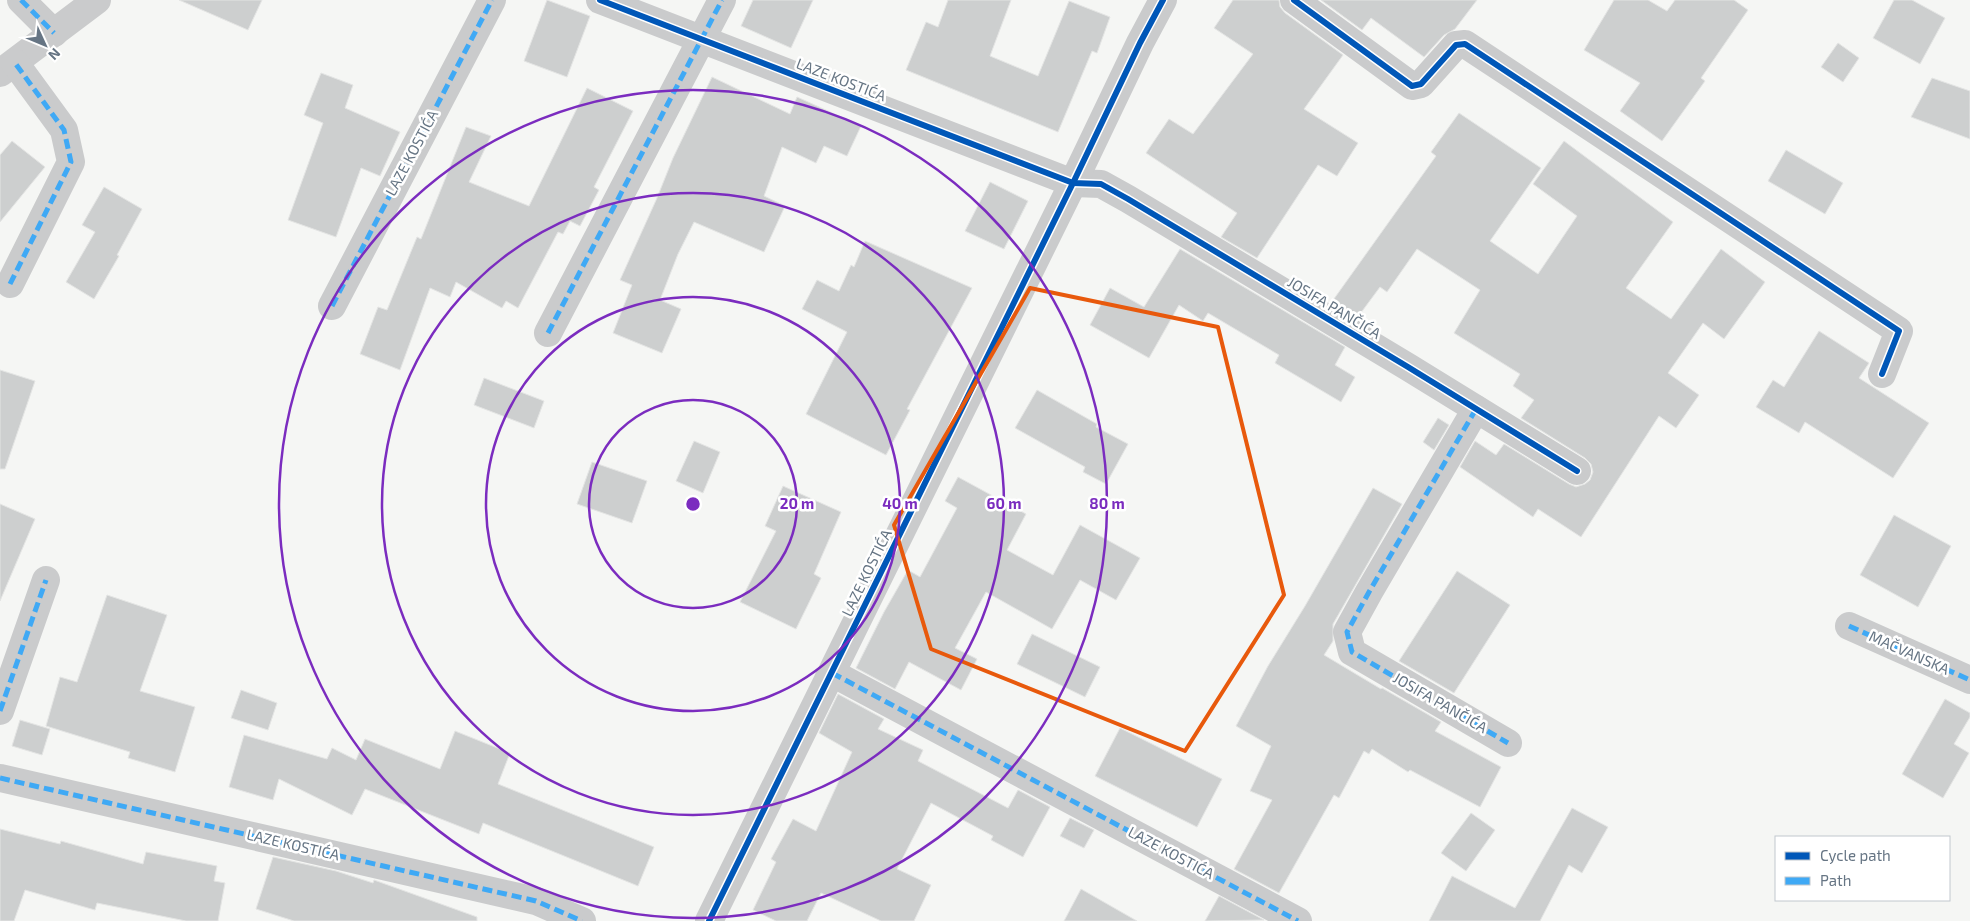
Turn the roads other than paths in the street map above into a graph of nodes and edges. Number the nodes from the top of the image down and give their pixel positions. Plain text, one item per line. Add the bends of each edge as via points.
1 (21, 0) edge
2 (97, 0) edge
3 (492, 0) edge
4 (600, 0) edge
5 (722, 0) edge
6 (1163, 0) edge
7 (1294, 0) edge
8 (54, 33) junction
9 (701, 39) junction
10 (7, 68) edge
11 (1073, 183) junction
12 (10, 284) dead end
13 (332, 306) dead end
14 (548, 333) dead end
15 (1882, 374) dead end
16 (1476, 409) junction
17 (1577, 471) dead end
18 (46, 580) dead end
19 (1849, 626) dead end
20 (832, 673) junction
21 (1970, 680) edge
22 (0, 711) edge
23 (1508, 743) dead end
24 (0, 778) edge
25 (582, 921) edge
26 (709, 921) edge
27 (1298, 921) edge

1 - 8 street
2 - 8 street
3 - 13 street, LAZE KOSTIĆA
4 - 9 street, LAZE KOSTIĆA
5 - 9 street
6 - 11 street, LAZE KOSTIĆA
7 - 15 street via 1412,86 1421,84 1456,45 1465,44 1899,331
8 - 10 street
9 - 11 street, LAZE KOSTIĆA
9 - 14 street
10 - 12 street via 64,130 71,162
11 - 16 street, JOSIFA PANČIĆA via 1101,184 1128,198
11 - 20 street, LAZE KOSTIĆA
16 - 17 street, JOSIFA PANČIĆA
16 - 23 street, JOSIFA PANČIĆA via 1347,632 1352,652
18 - 22 street
19 - 21 street, MAČVANSKA
20 - 26 street, LAZE KOSTIĆA
20 - 27 street, LAZE KOSTIĆA
24 - 25 street, LAZE KOSTIĆA via 536,901

